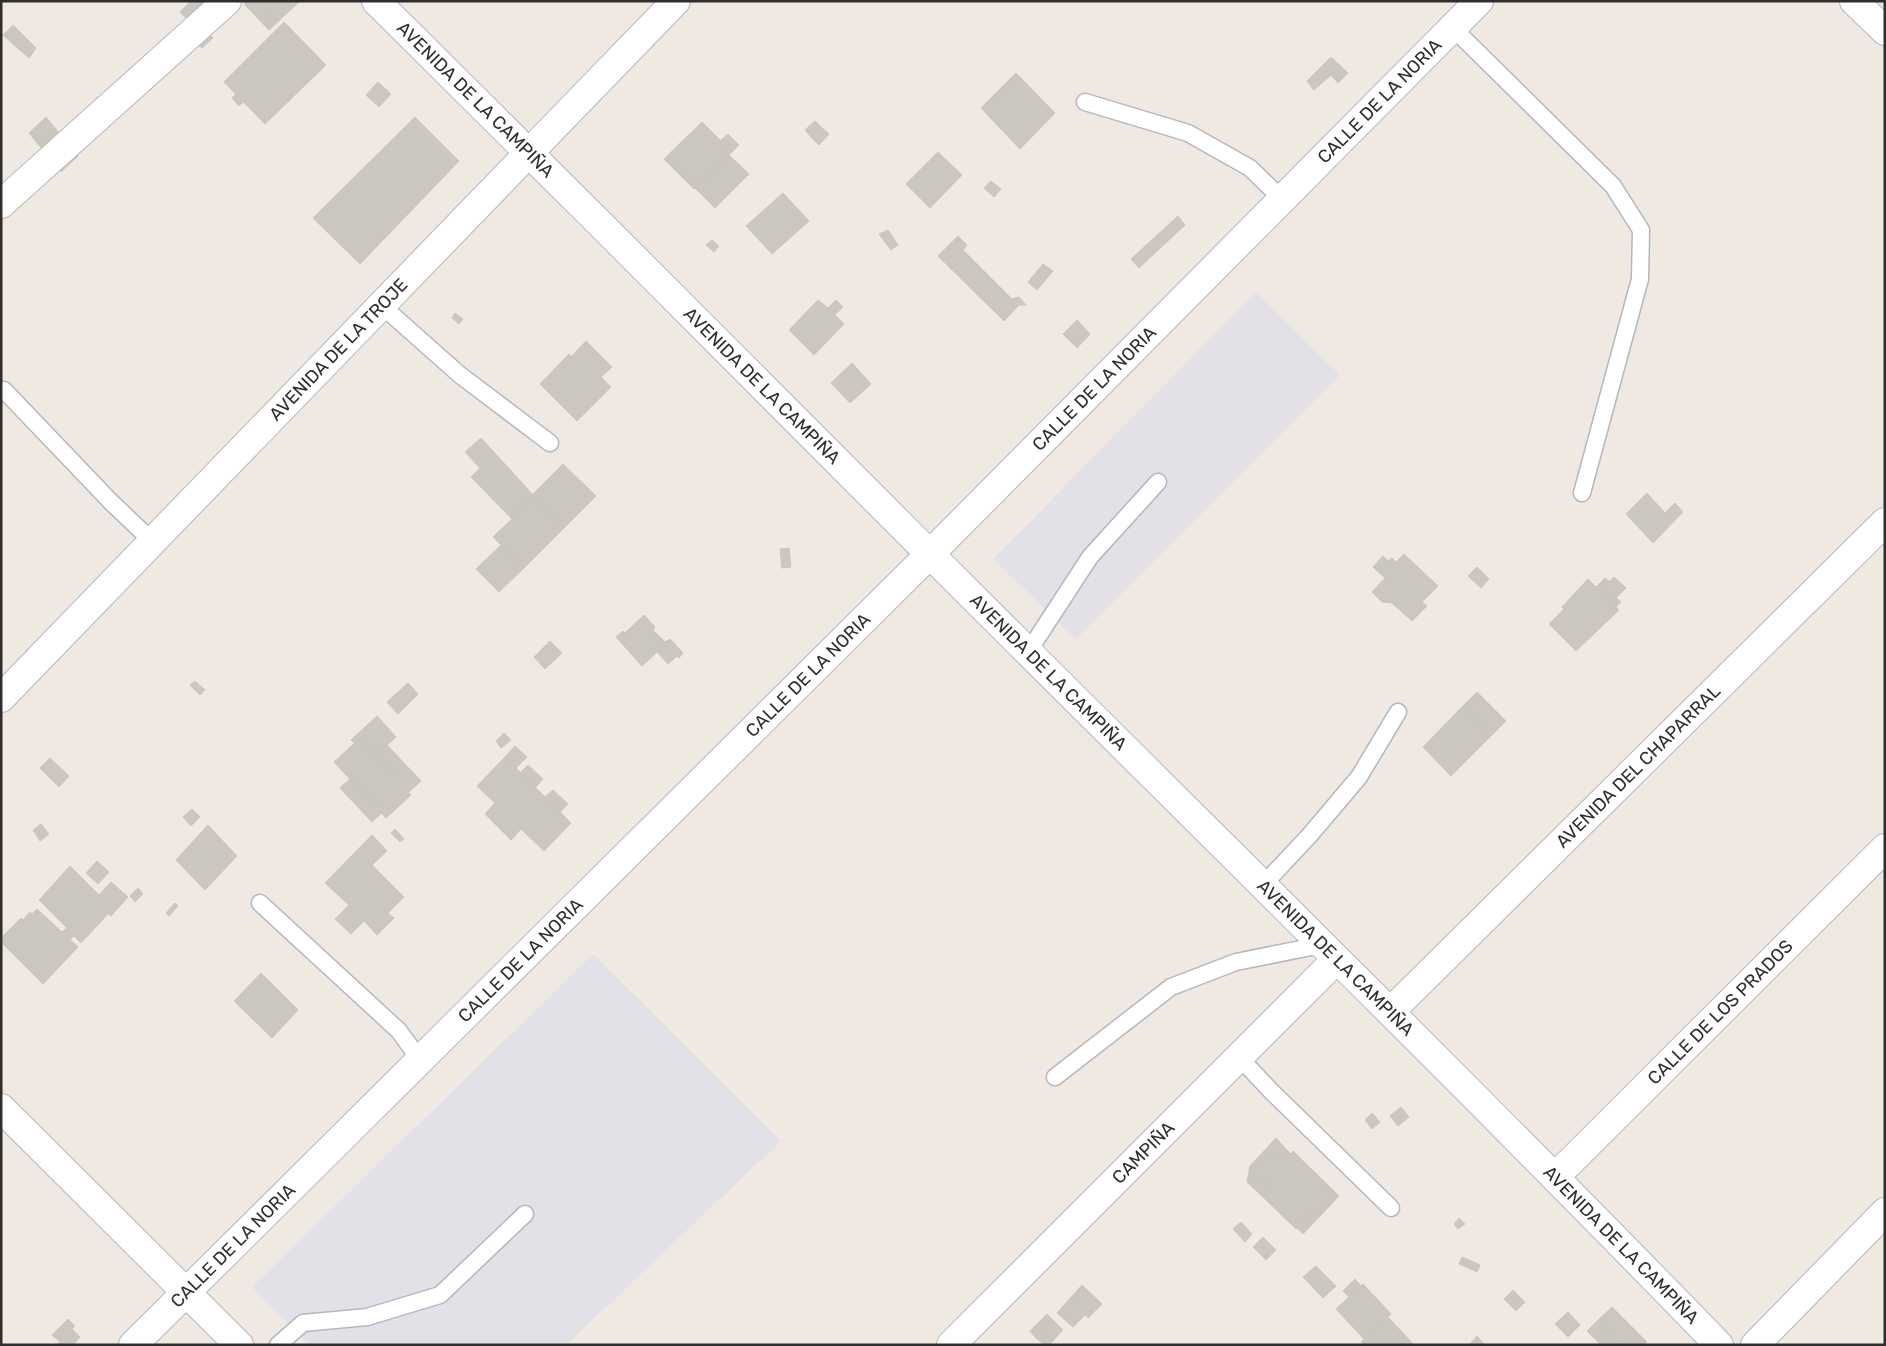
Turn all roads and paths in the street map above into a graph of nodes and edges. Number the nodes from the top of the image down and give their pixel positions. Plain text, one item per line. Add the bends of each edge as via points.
1 (227, 1) edge
2 (376, 1) edge
3 (676, 1) edge
4 (1479, 1) edge
5 (1854, 1) edge
6 (1452, 28) junction
7 (1885, 31) edge
8 (1085, 102) dead end
9 (529, 152) junction
10 (1282, 199) junction
11 (1, 204) edge
12 (381, 305) junction
13 (4, 390) dead end
14 (550, 443) dead end
15 (1158, 482) dead end
16 (1582, 493) dead end
17 (1885, 522) edge
18 (152, 542) junction
19 (930, 554) junction
20 (1028, 652) junction
21 (1, 698) edge
22 (1398, 712) dead end
23 (1885, 848) edge
24 (1262, 886) junction
25 (260, 903) dead end
26 (1329, 952) junction
27 (1390, 1012) junction
28 (1239, 1057) junction
29 (420, 1060) junction
30 (1055, 1077) dead end
31 (1, 1108) edge
32 (1556, 1176) junction
33 (1391, 1208) dead end
34 (1885, 1212) edge
35 (525, 1214) dead end
36 (185, 1293) junction
37 (133, 1345) edge
38 (239, 1345) edge
39 (278, 1345) edge
40 (951, 1345) edge
41 (1719, 1345) edge
42 (1754, 1345) edge

1 - 11 street
2 - 9 street, AVENIDA DE LA CAMPIÑA
3 - 9 street, AVENIDA DE LA TROJE
4 - 6 street, CALLE DE LA NORIA
5 - 7 street
6 - 10 street, CALLE DE LA NORIA
6 - 16 lane via 1613,186 1641,230 1640,279
8 - 10 lane via 1188,133 1250,168
9 - 12 street, AVENIDA DE LA TROJE
9 - 19 street, AVENIDA DE LA CAMPIÑA
10 - 19 street, CALLE DE LA NORIA
12 - 14 lane via 460,375
12 - 18 street, AVENIDA DE LA TROJE
13 - 18 lane
15 - 20 lane via 1090,556
17 - 27 street, AVENIDA DEL CHAPARRAL
18 - 21 street, AVENIDA DE LA TROJE
19 - 20 street, AVENIDA DE LA CAMPIÑA
19 - 29 street, CALLE DE LA NORIA
20 - 24 street, AVENIDA DE LA CAMPIÑA
22 - 24 lane via 1359,777
23 - 32 street, CALLE DE LOS PRADOS
24 - 26 street, AVENIDA DE LA CAMPIÑA
25 - 29 lane via 399,1031
26 - 27 street, AVENIDA DE LA CAMPIÑA
26 - 28 street, CAMPIÑA
26 - 30 lane via 1236,962 1171,987
27 - 32 street, AVENIDA DE LA CAMPIÑA
28 - 33 lane
28 - 40 street, CAMPIÑA
29 - 36 street, CALLE DE LA NORIA
31 - 36 street
32 - 41 street, AVENIDA DE LA CAMPIÑA
34 - 42 street
35 - 39 lane via 440,1295 367,1317 303,1323
36 - 37 street, CALLE DE LA NORIA
36 - 38 street

